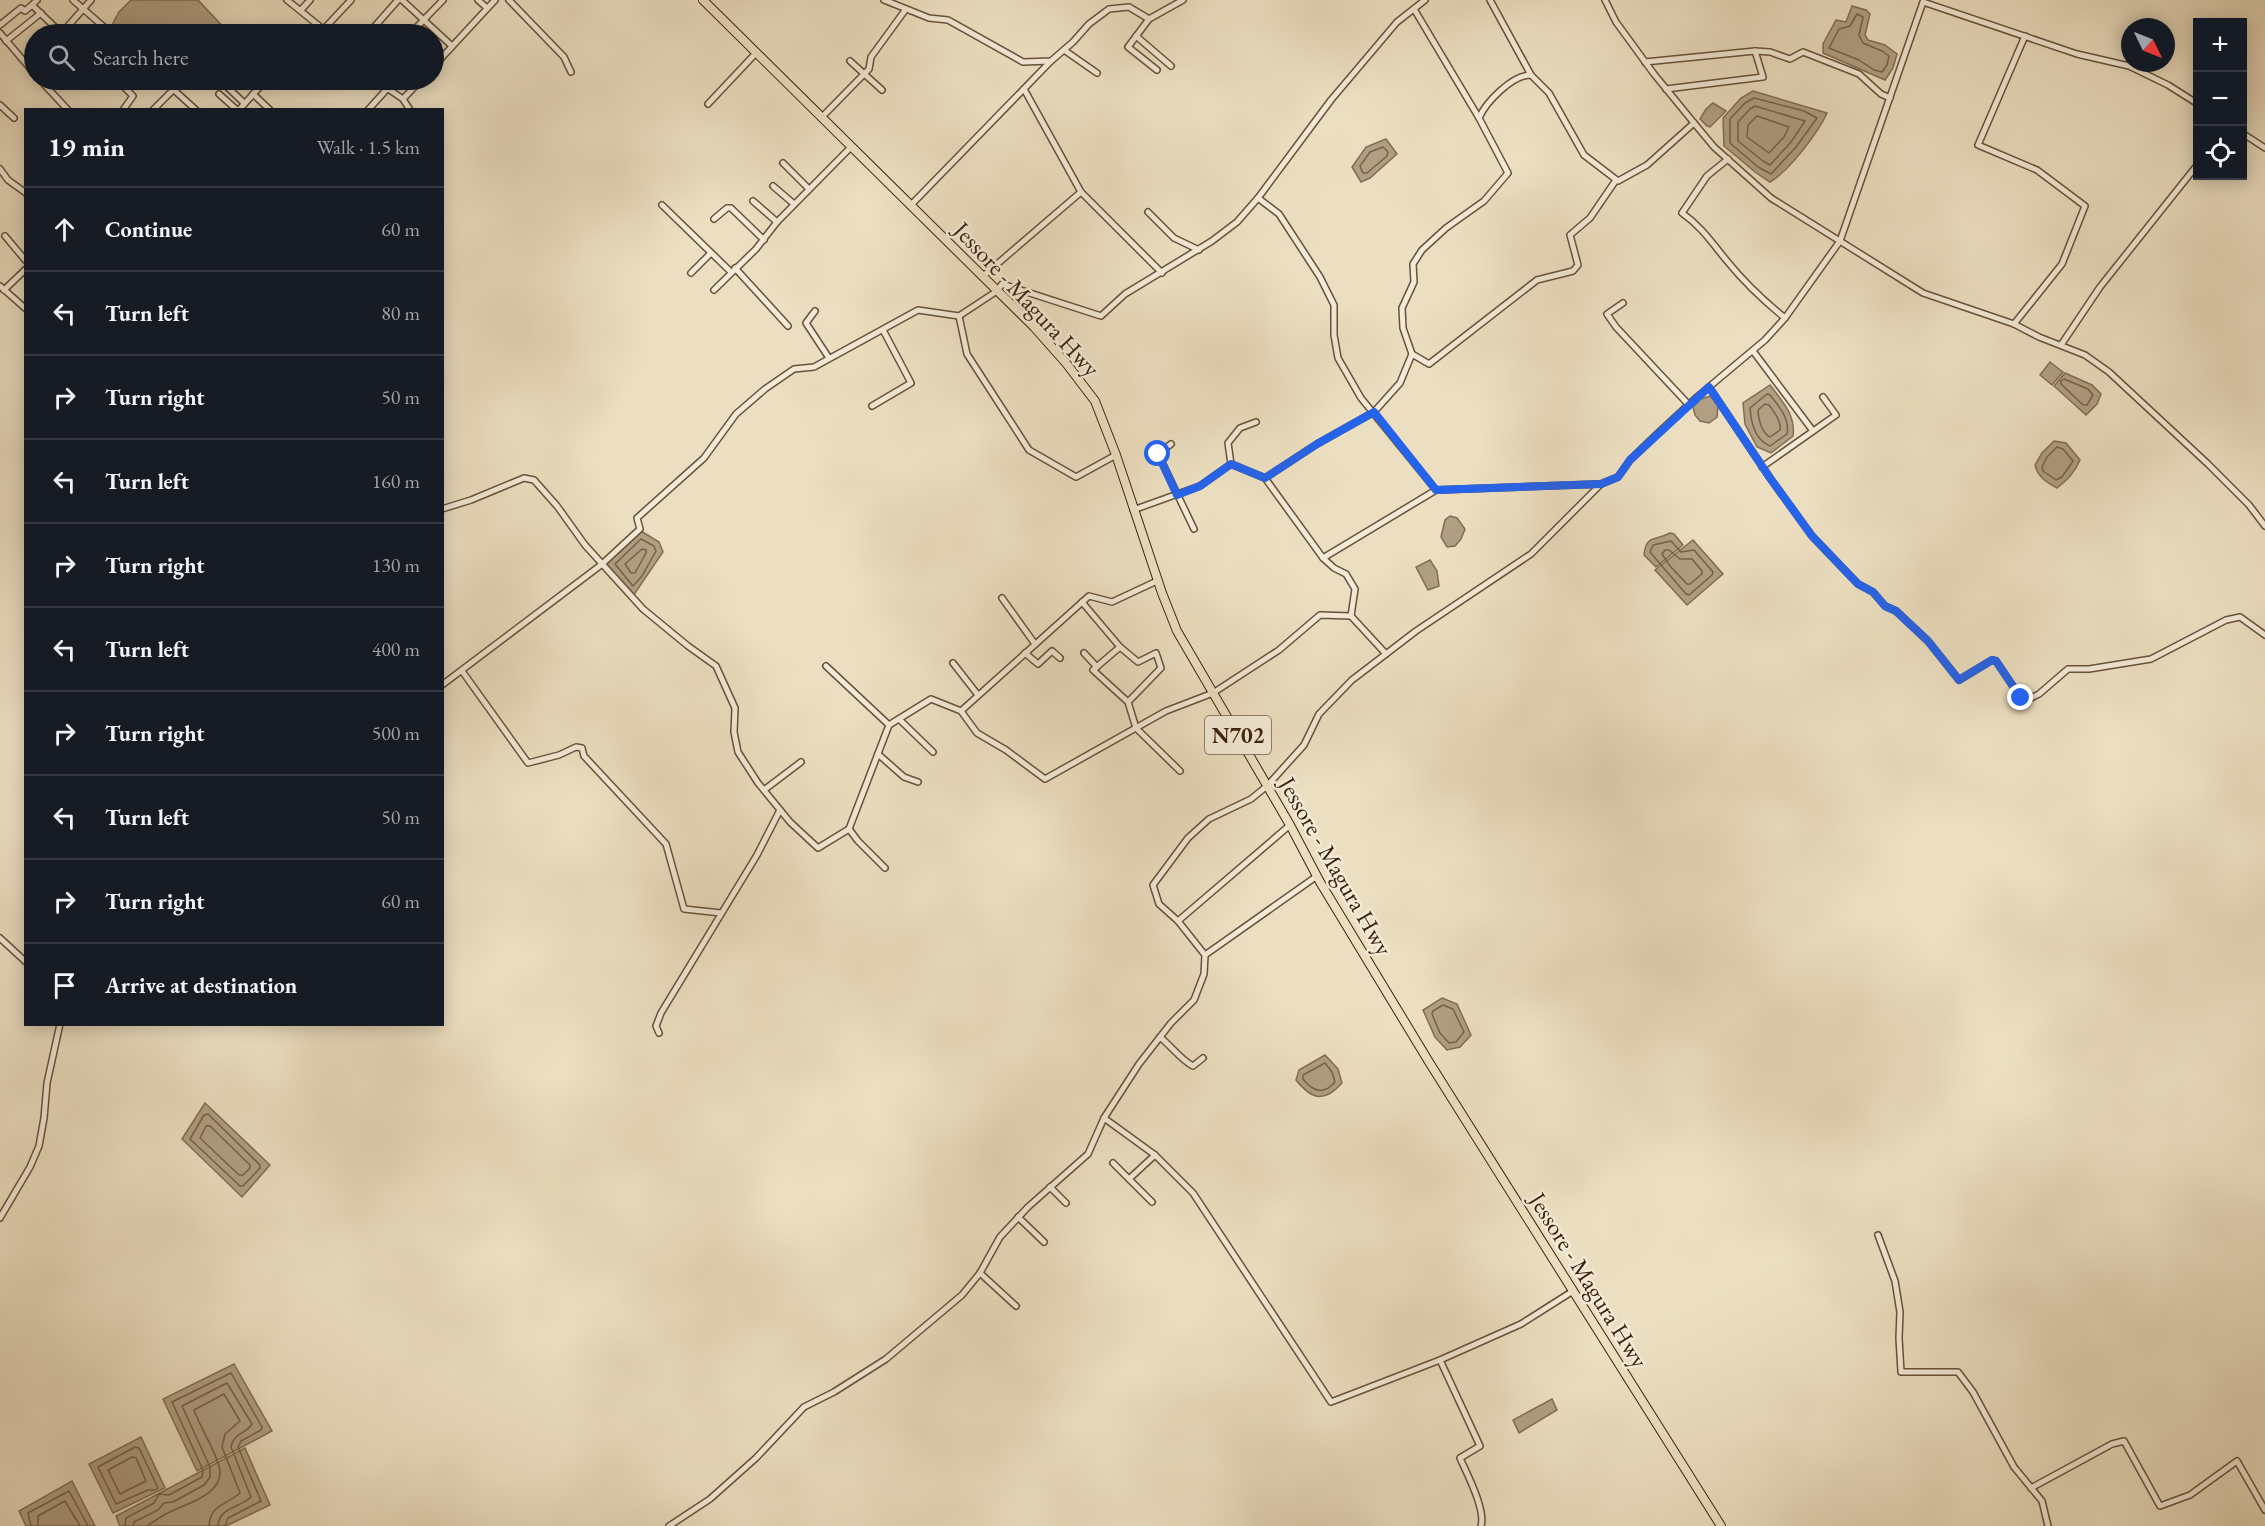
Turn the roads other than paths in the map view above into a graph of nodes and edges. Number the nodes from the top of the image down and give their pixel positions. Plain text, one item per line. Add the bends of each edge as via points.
1 (73, 0) edge
2 (91, 0) edge
3 (287, 0) edge
4 (310, 0) edge
5 (351, 0) edge
6 (400, 0) edge
7 (443, 0) edge
8 (478, 0) edge
9 (495, 0) edge
10 (510, 0) edge
11 (703, 0) edge
12 (884, 0) edge
13 (1183, 0) edge
14 (1425, 0) edge
15 (1490, 0) edge
16 (1605, 0) edge
17 (1923, 1) edge
18 (35, 2) edge
19 (487, 8) junction
20 (83, 9) junction
21 (906, 9) junction
22 (1414, 9) junction
23 (301, 10) junction
24 (41, 13) junction
25 (1149, 18) junction
26 (424, 21) junction
27 (27, 24) edge
28 (52, 24) edge
29 (69, 24) edge
30 (100, 24) edge
31 (318, 24) edge
32 (329, 24) edge
33 (377, 24) edge
34 (421, 24) edge
35 (427, 24) edge
36 (0, 25) edge
37 (24, 27) edge
38 (0, 33) edge
39 (1136, 36) junction
40 (2025, 36) junction
41 (444, 39) edge
42 (6, 41) junction
43 (452, 46) junction
44 (1064, 50) junction
45 (1755, 51) junction
46 (756, 53) junction
47 (444, 55) edge
48 (850, 60) dead end
49 (1051, 61) junction
50 (24, 62) edge
51 (1645, 62) junction
52 (1171, 66) dead end
53 (1157, 70) dead end
54 (571, 72) dead end
55 (864, 73) junction
56 (1097, 73) dead end
57 (1531, 75) junction
58 (1024, 89) junction
59 (1666, 89) junction
60 (49, 90) edge
61 (127, 90) edge
62 (173, 90) edge
63 (175, 90) edge
64 (230, 90) edge
65 (257, 90) edge
66 (386, 90) edge
67 (389, 90) edge
68 (412, 90) edge
69 (882, 90) dead end
70 (219, 94) dead end
71 (253, 94) junction
72 (1890, 98) junction
73 (403, 99) junction
74 (2193, 101) edge
75 (244, 103) junction
76 (708, 104) dead end
77 (0, 105) edge
78 (66, 108) edge
79 (124, 108) edge
80 (155, 108) edge
81 (194, 108) edge
82 (236, 108) edge
83 (240, 108) edge
84 (268, 108) edge
85 (370, 108) edge
86 (409, 108) edge
87 (14, 118) dead end
88 (821, 118) junction
89 (1479, 118) junction
90 (1694, 123) junction
91 (2247, 136) edge
92 (851, 147) junction
93 (2265, 148) edge
94 (1728, 159) junction
95 (783, 163) dead end
96 (0, 169) edge
97 (2193, 170) edge
98 (1616, 180) junction
99 (773, 186) dead end
100 (809, 189) junction
101 (24, 192) edge
102 (1081, 192) junction
103 (1258, 198) junction
104 (753, 201) dead end
105 (794, 204) junction
106 (662, 205) dead end
107 (910, 207) junction
108 (1148, 212) dead end
109 (714, 219) dead end
110 (777, 222) junction
111 (5, 236) dead end
112 (764, 240) junction
113 (1840, 241) junction
114 (1199, 250) junction
115 (711, 253) junction
116 (24, 259) edge
117 (733, 270) junction
118 (24, 271) edge
119 (691, 273) dead end
120 (1162, 273) junction
121 (982, 277) junction
122 (2, 288) edge
123 (714, 290) dead end
124 (997, 291) junction
125 (1623, 303) dead end
126 (24, 307) edge
127 (815, 311) dead end
128 (959, 316) junction
129 (1785, 318) junction
130 (2014, 324) junction
131 (788, 326) dead end
132 (882, 330) junction
133 (2061, 345) junction
134 (1754, 351) junction
135 (1412, 354) junction
136 (830, 358) junction
137 (1709, 387) junction
138 (1823, 397) dead end
139 (1689, 405) junction
140 (872, 406) dead end
141 (1374, 412) junction
142 (1256, 422) dead end
143 (1813, 431) junction
144 (1171, 444) dead end
145 (1116, 455) junction
146 (1231, 464) junction
147 (1762, 467) junction
148 (1265, 478) junction
149 (1601, 484) junction
150 (1436, 490) junction
151 (1177, 495) junction
152 (444, 507) edge
153 (1133, 510) junction
154 (2265, 526) edge
155 (1194, 530) dead end
156 (1323, 558) junction
157 (601, 564) junction
158 (1157, 581) junction
159 (1002, 598) dead end
160 (1082, 602) junction
161 (1351, 616) junction
162 (2265, 635) edge
163 (1035, 644) junction
164 (1120, 647) junction
165 (1025, 653) junction
166 (1084, 653) dead end
167 (1386, 654) junction
168 (1060, 658) dead end
169 (953, 663) dead end
170 (826, 666) dead end
171 (1097, 667) junction
172 (462, 671) junction
173 (444, 684) edge
174 (1213, 693) junction
175 (978, 694) junction
176 (1128, 702) junction
177 (961, 711) junction
178 (899, 719) junction
179 (889, 725) junction
180 (1136, 728) junction
181 (933, 752) dead end
182 (878, 754) junction
183 (801, 762) dead end
184 (1180, 771) dead end
185 (918, 782) dead end
186 (1267, 786) junction
187 (764, 790) junction
188 (780, 810) junction
189 (1290, 825) junction
190 (849, 829) junction
191 (885, 868) dead end
192 (1317, 876) junction
193 (721, 913) junction
194 (1178, 921) junction
195 (0, 938) edge
196 (1205, 955) junction
197 (24, 960) edge
198 (60, 1026) edge
199 (659, 1033) dead end
200 (1160, 1037) junction
201 (1203, 1058) dead end
202 (1104, 1118) junction
203 (1155, 1155) junction
204 (1113, 1163) dead end
205 (1129, 1179) junction
206 (1050, 1187) junction
207 (1152, 1202) dead end
208 (1066, 1203) dead end
209 (1018, 1217) junction
210 (0, 1218) edge
211 (1878, 1235) dead end
212 (1044, 1242) dead end
213 (980, 1273) junction
214 (1573, 1291) junction
215 (1016, 1306) dead end
216 (1440, 1360) junction
217 (2031, 1488) junction
218 (2265, 1510) edge
219 (669, 1526) edge
220 (1481, 1526) edge
221 (1721, 1526) edge
222 (2048, 1526) edge

1 - 20 street
2 - 20 street
3 - 23 street
4 - 23 street
5 - 32 street
6 - 26 street
6 - 33 street
7 - 26 street
8 - 19 street
9 - 19 street
10 - 54 street via 564,57
11 - 46 highway, Jessore - Magura Hwy / N702
12 - 21 street
13 - 25 street
14 - 22 street
15 - 57 street
16 - 51 street
17 - 40 street
17 - 72 street
18 - 24 street
18 - 36 street
19 - 43 street
20 - 29 street
20 - 30 street
21 - 49 street via 948,20 1023,62
21 - 55 street
22 - 89 street
22 - 103 street via 1397,22 1331,100
23 - 31 street
24 - 27 street
24 - 28 street
25 - 39 street
25 - 44 street via 1129,7 1109,9
26 - 34 street
26 - 35 street
37 - 42 street
38 - 42 street
39 - 52 street
39 - 53 street via 1128,47
40 - 74 street via 2129,66
40 - 130 street via 1978,145 2037,171 2085,206 2062,264
41 - 43 street
42 - 50 street
43 - 47 street
44 - 49 street
44 - 56 street
45 - 51 street
45 - 59 street via 1763,77
45 - 72 street via 1790,59 1803,52 1819,57 1859,74
46 - 76 street
46 - 88 highway, Jessore - Magura Hwy / N702
48 - 55 street
49 - 58 street
51 - 59 street
55 - 69 street
55 - 88 street
57 - 89 street via 1523,75 1500,91 1484,106
57 - 98 street via 1549,93 1584,155
58 - 102 street
58 - 107 street
59 - 90 street
60 - 78 street
61 - 79 street via 133,96
62 - 80 street
63 - 81 street
64 - 75 street
65 - 71 street
66 - 85 street
67 - 73 street
68 - 73 street
70 - 82 street
71 - 75 street
71 - 84 street
72 - 113 street
73 - 86 street
75 - 83 street
77 - 87 street
88 - 92 highway, Jessore - Magura Hwy / N702
89 - 135 street via 1508,172 1484,201 1446,228 1413,264 1414,282 1402,308 1403,328
90 - 94 street
90 - 98 street via 1647,165
91 - 93 street
92 - 100 street
92 - 107 highway, Jessore - Magura Hwy / N702
94 - 113 street via 1771,198
94 - 129 street via 1707,176 1682,213 1698,225 1729,263
95 - 100 street
96 - 101 street
97 - 133 street via 2100,286
98 - 135 street via 1590,218 1570,235 1578,265 1573,271 1537,280 1429,364
99 - 105 street
100 - 105 street
102 - 120 street
102 - 121 street
103 - 114 street via 1237,222
103 - 141 street via 1279,214 1320,277 1334,305 1338,358 1361,398
104 - 110 street
105 - 110 street
106 - 115 street
107 - 121 highway, Jessore - Magura Hwy / N702
108 - 114 street via 1174,238
109 - 112 street via 731,208
110 - 112 street
111 - 116 street
112 - 117 street
113 - 129 street
113 - 130 street via 1923,293
114 - 120 street
115 - 117 street
115 - 119 street
117 - 123 street
117 - 131 street
118 - 122 street
120 - 124 street via 1125,294 1101,316 1002,284
121 - 124 highway, Jessore - Magura Hwy / N702
122 - 126 street
124 - 128 street
124 - 145 highway, Jessore - Magura Hwy / N702 via 1077,375 1095,401
125 - 139 street via 1607,314
127 - 136 street via 806,323
128 - 132 street via 918,310
128 - 145 street via 967,354 1029,450 1076,477
129 - 134 street
130 - 133 street
132 - 136 street
132 - 140 street via 911,383
133 - 154 street via 2085,355 2109,372 2224,480
134 - 137 street
134 - 143 street
135 - 141 street via 1400,383
136 - 157 street via 814,367 794,369 736,414 704,458 637,518 640,529
137 - 139 street
137 - 147 street
138 - 143 street via 1836,415
139 - 149 street via 1630,460 1618,477
141 - 148 street
141 - 150 street
142 - 146 street via 1240,428 1228,443
143 - 147 street
144 - 151 street via 1158,454
145 - 153 highway, Jessore - Magura Hwy / N702
146 - 148 street
146 - 151 street via 1200,486
147 - 162 street via 1812,536 1858,584 1873,592 1928,641 1959,680 1996,661 2021,698 2029,699 2068,669 2151,659 2240,616
148 - 156 street
149 - 150 street
149 - 167 street via 1531,554
150 - 156 street
151 - 153 street
151 - 155 street
152 - 157 street via 524,478 534,480
153 - 158 highway, Jessore - Magura Hwy / N702
156 - 161 street via 1346,574 1355,589
157 - 172 street
157 - 187 street via 642,609 716,666 735,708 738,752
158 - 160 street via 1112,602 1089,596
158 - 174 highway, Jessore - Magura Hwy / N702 via 1177,631
159 - 163 street
160 - 163 street
160 - 164 street
161 - 167 street
161 - 174 street via 1320,615 1279,650
163 - 165 street
164 - 171 street
164 - 176 street via 1138,662 1156,653 1161,668
165 - 168 street via 1038,664 1052,651
165 - 175 street
166 - 171 street
167 - 186 street via 1319,714 1304,745
169 - 175 street
170 - 179 street
171 - 176 street via 1093,670
172 - 173 street
172 - 193 street via 528,764 582,748 584,756 666,844 684,909
174 - 180 street via 1166,711
174 - 186 highway, Jessore - Magura Hwy / N702
175 - 177 street
176 - 180 street
177 - 178 street via 931,699
177 - 180 street via 977,733 1045,779
178 - 179 street
178 - 181 street
179 - 182 street
180 - 184 street
182 - 185 street via 904,777
182 - 190 street
183 - 187 street
186 - 189 highway, Jessore - Magura Hwy / N702
186 - 194 street via 1251,799 1209,819 1188,838 1153,885 1159,904
187 - 188 street
188 - 190 street via 818,848
188 - 193 street
189 - 192 highway, Jessore - Magura Hwy / N702
189 - 194 street
190 - 191 street
192 - 196 street
192 - 214 highway, Jessore - Magura Hwy / N702
193 - 199 street via 661,1012 656,1026
194 - 196 street
195 - 197 street
196 - 200 street via 1204,974 1194,1000
198 - 210 street via 39,1146
200 - 201 street via 1186,1063 1193,1066
200 - 202 street
202 - 203 street
202 - 206 street via 1088,1154
203 - 205 street
203 - 216 street via 1193,1193 1331,1402
204 - 205 street
205 - 207 street
206 - 208 street
206 - 209 street
209 - 212 street
209 - 213 street via 1000,1237
211 - 217 street via 1895,1281 1901,1372 1958,1372 2014,1467
213 - 215 street
213 - 219 street via 962,1295 886,1359 804,1407 710,1499
214 - 216 street via 1521,1324
214 - 221 highway, Jessore - Magura Hwy / N702
216 - 220 street via 1480,1446 1460,1458 1483,1520
217 - 218 street via 2112,1444 2124,1442 2160,1506 2190,1495 2237,1461
217 - 222 street via 2042,1501

